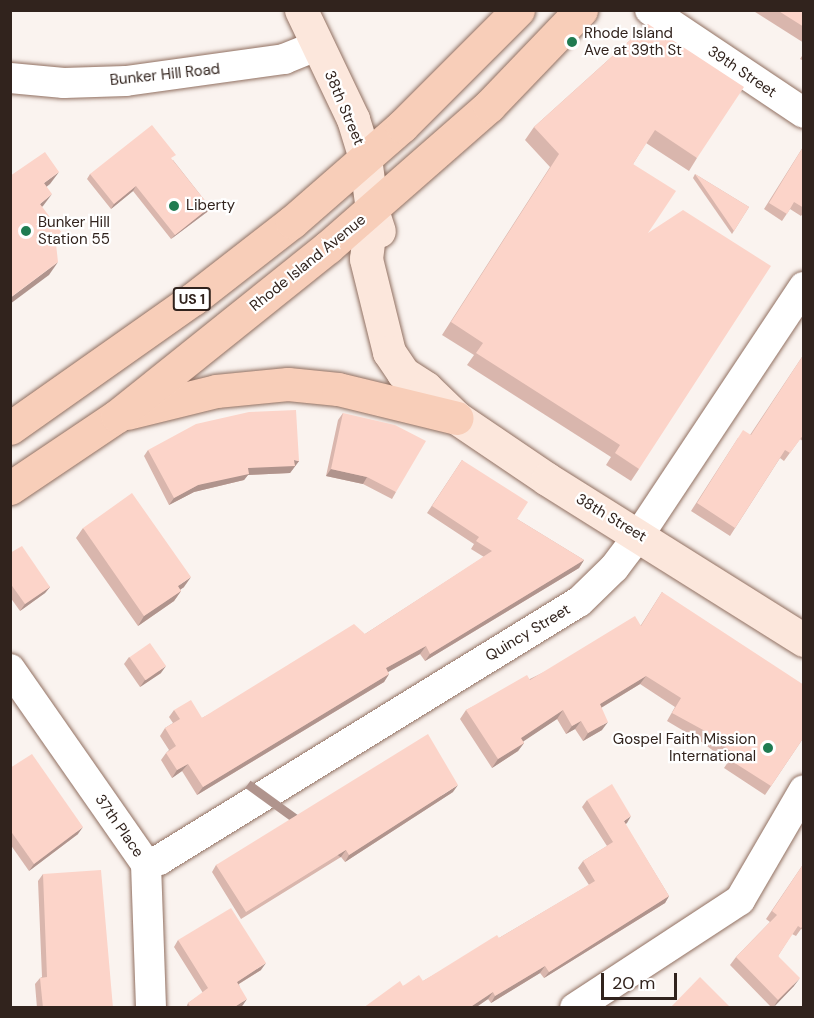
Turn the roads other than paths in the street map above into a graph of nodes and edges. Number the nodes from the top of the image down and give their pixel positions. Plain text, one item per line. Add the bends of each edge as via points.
1 (300, 10) edge
2 (518, 10) edge
3 (581, 10) edge
4 (650, 10) edge
5 (317, 46) junction
6 (10, 78) edge
7 (804, 113) edge
8 (365, 158) junction
9 (372, 210) junction
10 (804, 287) edge
11 (117, 416) junction
12 (457, 418) junction
13 (10, 428) edge
14 (10, 488) edge
15 (639, 535) junction
16 (804, 640) edge
17 (10, 669) edge
18 (804, 790) edge
19 (146, 864) junction
20 (587, 1005) edge
21 (151, 1008) edge

1 - 5 main road, 38th Street
2 - 8 main road, US 1 via 418,111
3 - 9 main road, Rhode Island Avenue via 489,106
4 - 7 street, 39th Street
5 - 6 street, Bunker Hill Road via 285,59 126,81 64,83
5 - 8 main road, 38th Street via 353,119
8 - 9 main road, 38th Street
8 - 13 main road, US 1 via 292,222 193,299
9 - 11 main road, Rhode Island Avenue
9 - 12 main road, 38th Street via 366,259 389,352 403,373 426,388
10 - 15 street, Quincy Street
11 - 12 main road via 216,391 288,384 338,389
11 - 14 main road, Rhode Island Avenue
12 - 15 main road, 38th Street
15 - 16 main road, 38th Street via 753,612
15 - 19 street, Quincy Street via 614,568 579,602 159,860
17 - 19 street, 37th Place
18 - 20 street via 740,900
19 - 21 street, 37th Place

